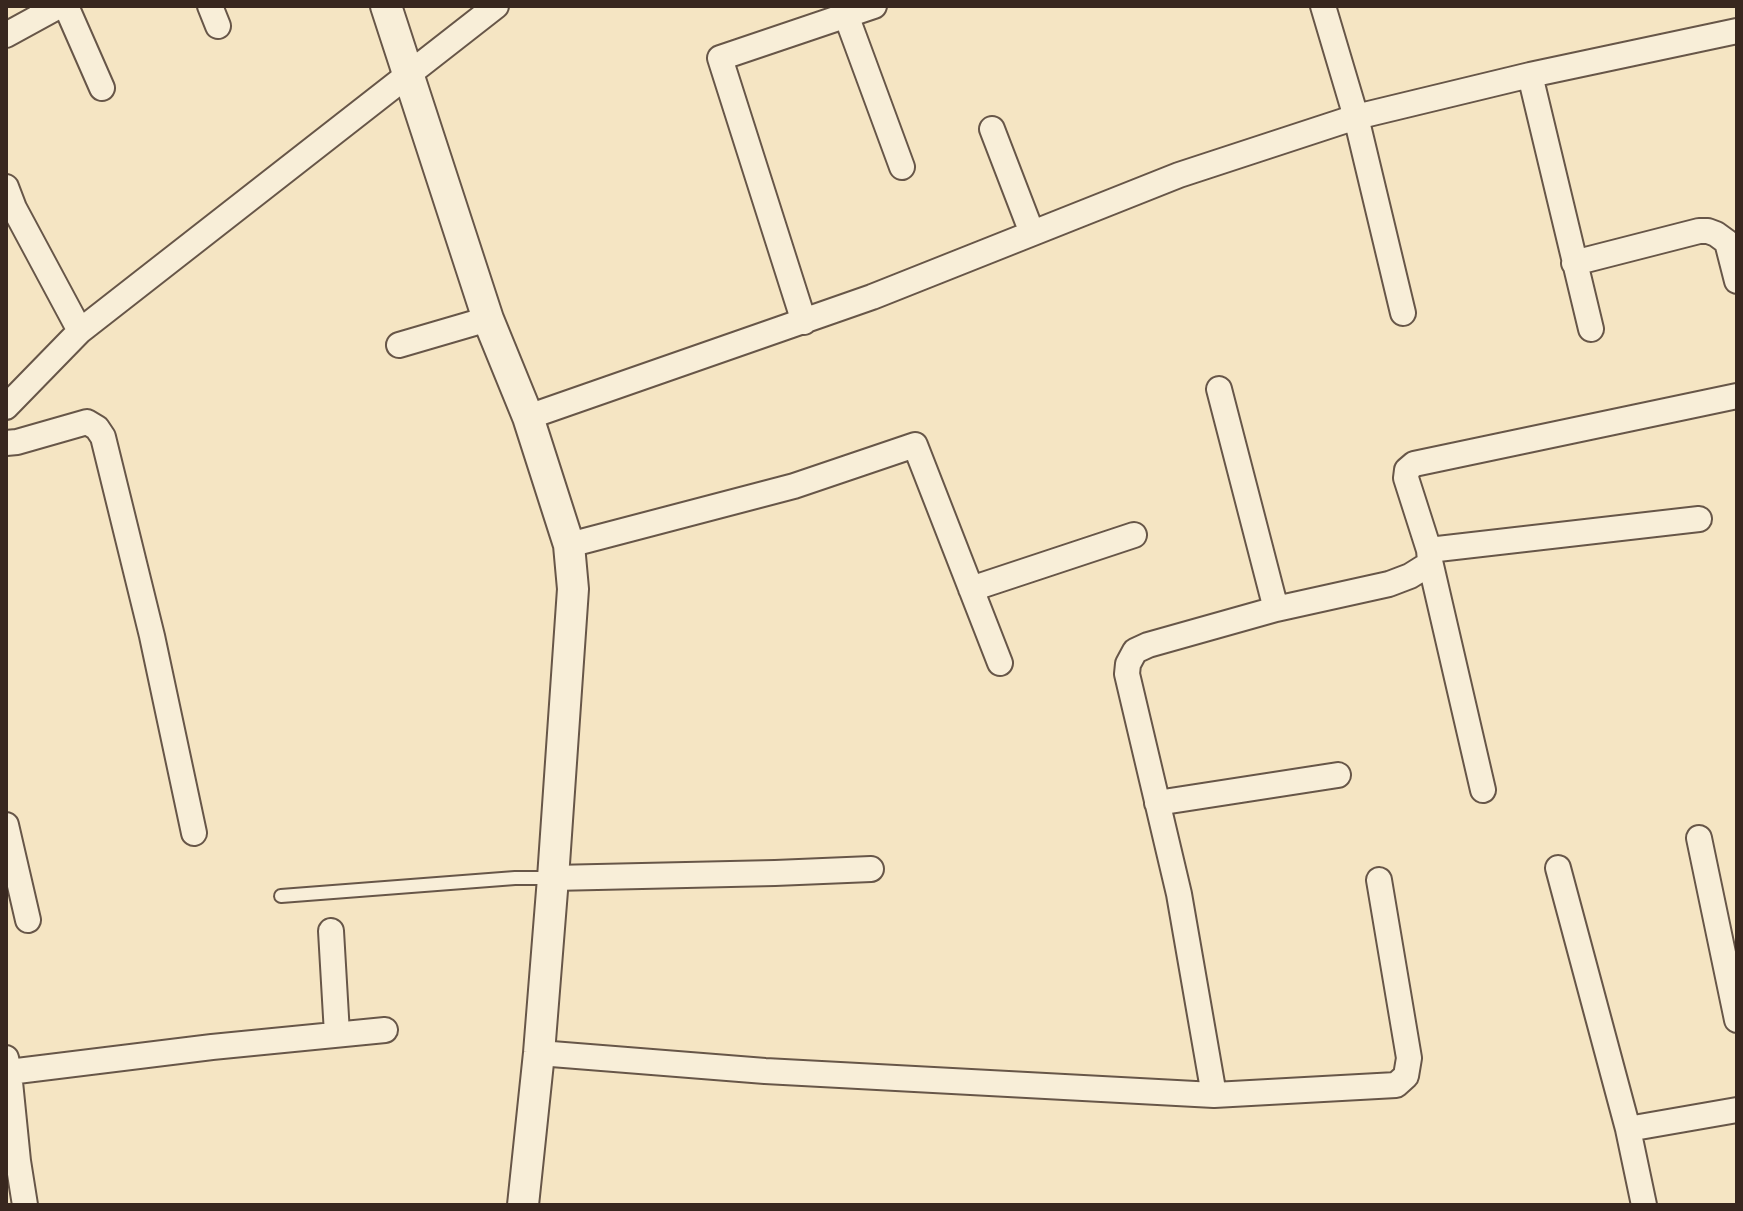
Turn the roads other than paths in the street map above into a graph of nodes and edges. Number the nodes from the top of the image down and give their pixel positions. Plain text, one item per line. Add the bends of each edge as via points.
1 (59, 6) edge
2 (66, 6) edge
3 (386, 6) edge
4 (496, 6) edge
5 (874, 6) edge
6 (1323, 6) edge
7 (846, 15) junction
8 (1737, 31) edge
9 (6, 35) edge
10 (409, 72) junction
11 (1530, 75) junction
12 (102, 88) dead end
13 (1356, 117) junction
14 (992, 129) dead end
15 (902, 167) dead end
16 (9, 202) edge
17 (1032, 233) junction
18 (1732, 240) edge
19 (1574, 263) junction
20 (1737, 281) edge
21 (1403, 313) dead end
22 (488, 319) junction
23 (804, 322) junction
24 (1591, 329) dead end
25 (80, 331) junction
26 (399, 345) dead end
27 (1219, 389) dead end
28 (1737, 396) edge
29 (6, 407) edge
30 (528, 417) junction
31 (6, 443) edge
32 (1699, 519) dead end
33 (1134, 535) dead end
34 (569, 545) junction
35 (1430, 555) junction
36 (971, 589) junction
37 (1276, 609) junction
38 (1000, 663) dead end
39 (1338, 775) dead end
40 (1483, 790) dead end
41 (1157, 803) junction
42 (6, 825) edge
43 (194, 833) dead end
44 (1699, 838) dead end
45 (1558, 868) dead end
46 (871, 869) dead end
47 (553, 878) junction
48 (1379, 880) dead end
49 (281, 896) dead end
50 (28, 920) dead end
51 (331, 931) dead end
52 (1737, 1020) edge
53 (385, 1030) dead end
54 (337, 1034) junction
55 (539, 1053) junction
56 (8, 1065) edge
57 (1214, 1095) junction
58 (1737, 1110) edge
59 (1628, 1129) junction
60 (12, 1163) edge
61 (25, 1205) edge
62 (523, 1205) edge
63 (1644, 1205) edge

1 - 9 street
2 - 12 street
3 - 10 street
4 - 10 street
5 - 7 street
6 - 13 street
7 - 15 street
7 - 23 street via 720,58
8 - 11 street
10 - 22 street
10 - 25 street
11 - 13 street
11 - 19 street
13 - 17 street via 1179,175
13 - 21 street
14 - 17 street
16 - 25 street
17 - 23 street
18 - 19 street via 1699,231
18 - 20 street
19 - 24 street
22 - 26 street
22 - 30 street
23 - 30 street
25 - 29 street
27 - 37 street
28 - 35 street via 1414,464 1406,478
30 - 34 street
31 - 43 street via 87,422 103,437
32 - 35 street
33 - 36 street
34 - 36 street via 794,486 915,445
34 - 47 street via 573,589
35 - 37 street via 1426,566 1389,584
35 - 40 street
36 - 38 street
37 - 41 street via 1135,651 1127,674
39 - 41 street
41 - 57 street via 1179,894
42 - 50 street
44 - 52 street
45 - 59 street
46 - 47 street
47 - 49 lane
47 - 55 street
48 - 57 street via 1409,1058 1406,1076 1396,1085
51 - 54 street
53 - 54 street
54 - 56 street
55 - 57 street via 779,1072
55 - 62 street
56 - 60 street
58 - 59 street
59 - 63 street
60 - 61 street

